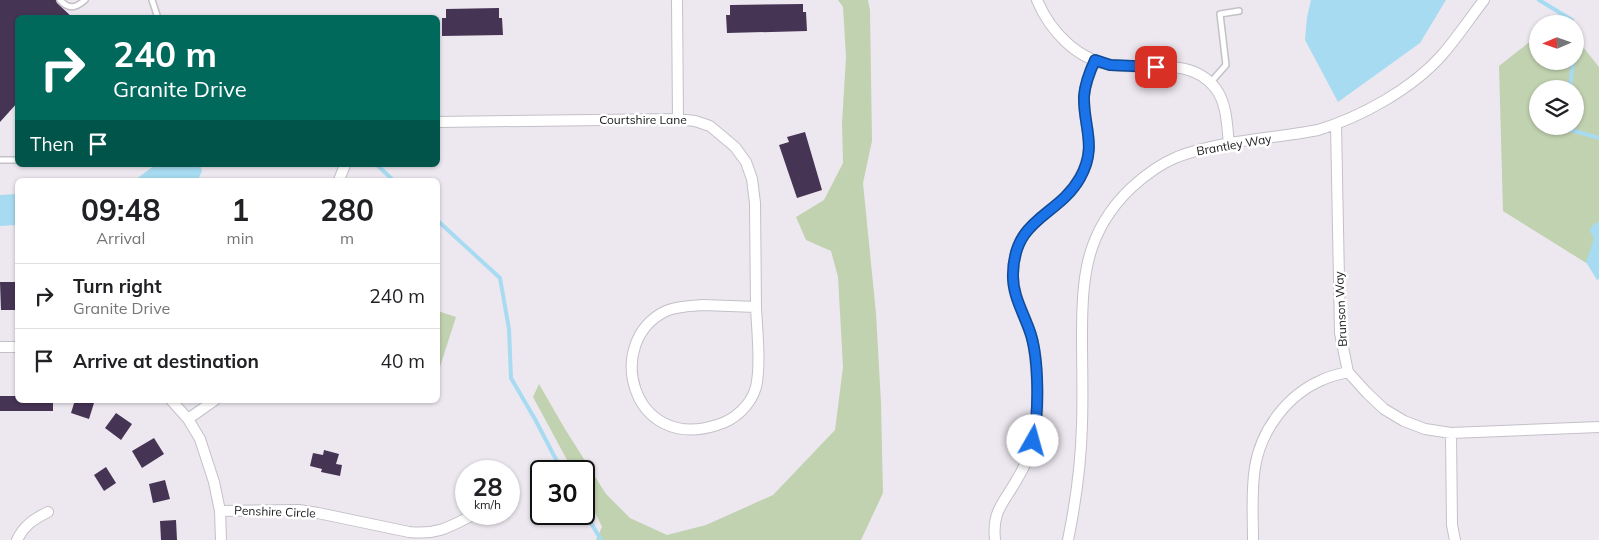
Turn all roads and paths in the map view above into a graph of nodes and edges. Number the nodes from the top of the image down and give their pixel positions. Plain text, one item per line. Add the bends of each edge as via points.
1 (60, 0) edge
2 (85, 0) edge
3 (152, 0) edge
4 (677, 0) edge
5 (1037, 0) edge
6 (1484, 0) edge
7 (1239, 11) dead end
8 (157, 15) edge
9 (1095, 60) junction
10 (1210, 83) junction
11 (678, 119) junction
12 (440, 122) edge
13 (1336, 124) junction
14 (1229, 144) junction
15 (0, 160) edge
16 (15, 160) edge
17 (756, 307) junction
18 (0, 347) edge
19 (15, 347) edge
20 (1348, 372) junction
21 (174, 403) edge
22 (211, 403) edge
23 (188, 420) junction
24 (1599, 427) edge
25 (1451, 433) junction
26 (220, 511) junction
27 (48, 512) dead end
28 (455, 524) edge
29 (17, 540) edge
30 (222, 540) edge
31 (995, 540) edge
32 (1068, 540) edge
33 (1253, 540) edge
34 (1455, 540) edge

1 - 2 lane via 71,8
3 - 8 lane
4 - 11 street
5 - 9 street via 1062,38
6 - 13 street, Brantley Way via 1441,55 1420,75 1385,100
7 - 10 lane via 1220,14 1226,65
9 - 10 street via 1110,65 1186,68
9 - 31 street via 1084,96 1090,142 1085,167 1064,197 1028,229 1014,258 1016,297 1034,350 1036,428 1023,469 998,510 994,524
10 - 14 street via 1221,98
11 - 12 street, Courtshire Lane
11 - 17 street, Courtshire Lane via 710,126 736,147 746,162 755,203
13 - 14 street, Brantley Way
13 - 20 street, Brunson Way via 1340,332
14 - 32 street, Brantley Way via 1198,150 1154,169 1120,199 1104,220 1092,245 1082,297 1080,462
15 - 16 lane
17 - 17 street, Courtshire Lane via 756,387 749,402 723,424 706,429 690,431 657,421 637,395 632,368 637,341 652,320 682,307
18 - 19 street
20 - 25 street, Brunson Way via 1367,393 1404,422
20 - 33 street via 1304,390 1285,405 1271,424 1258,450 1254,468
21 - 23 street
22 - 23 street
23 - 26 street via 200,439
24 - 25 street, Brunson Way
25 - 34 street
26 - 28 street, Penshire Circle via 299,510 424,534 439,532
26 - 30 street
27 - 29 street via 30,521

